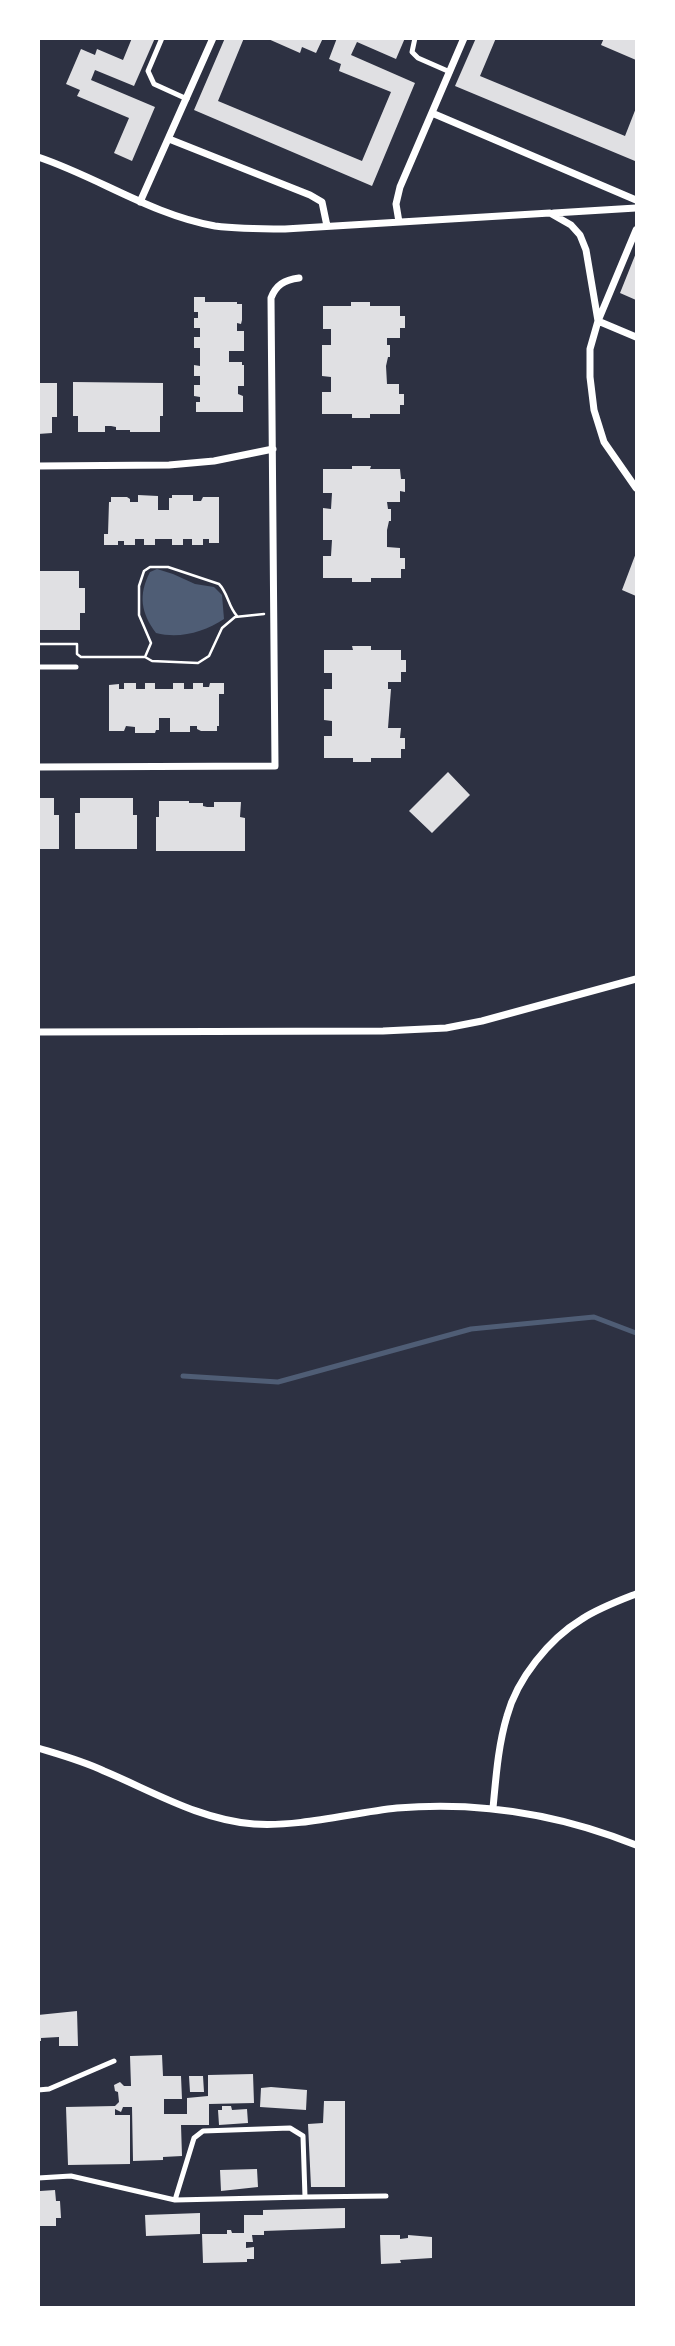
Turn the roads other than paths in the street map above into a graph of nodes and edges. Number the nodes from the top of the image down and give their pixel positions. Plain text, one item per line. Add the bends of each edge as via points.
1 (162, 38) edge
2 (213, 38) edge
3 (415, 38) edge
4 (464, 38) edge
5 (450, 72) junction
6 (187, 99) junction
7 (432, 113) junction
8 (169, 139) junction
9 (38, 157) edge
10 (636, 200) edge
11 (141, 202) junction
12 (636, 208) edge
13 (550, 213) junction
14 (399, 222) junction
15 (327, 226) junction
16 (636, 230) edge
17 (299, 278) dead end
18 (598, 321) junction
19 (636, 337) edge
20 (272, 449) junction
21 (38, 466) edge
22 (636, 488) edge
23 (38, 667) edge
24 (76, 667) dead end
25 (38, 768) edge
26 (636, 979) edge
27 (38, 1032) edge
28 (636, 1594) edge
29 (38, 1748) edge
30 (493, 1808) junction
31 (636, 1845) edge
32 (114, 2061) dead end
33 (38, 2090) edge
34 (38, 2178) edge
35 (386, 2196) dead end
36 (305, 2197) junction
37 (175, 2200) junction

1 - 6 lane via 148,71 154,84
2 - 6 street
3 - 5 lane via 412,52 418,58
4 - 5 street
5 - 7 street
6 - 8 street
7 - 10 street
7 - 14 street via 400,187 396,204
8 - 11 street
8 - 15 street via 310,195 322,202
9 - 11 street
11 - 15 street via 212,225 245,229
12 - 13 street
13 - 14 street
13 - 18 street via 580,235
14 - 15 street
16 - 18 street
17 - 20 street via 274,288 271,299
18 - 19 street
18 - 22 street via 590,349 594,410 604,442
20 - 21 street via 169,465
20 - 25 street via 275,766
23 - 24 lane
26 - 27 street via 446,1027
28 - 30 street via 580,1620 559,1637 527,1676 507,1714
29 - 30 street via 100,1769 195,1811 234,1821 277,1824 398,1808
30 - 31 street via 568,1821
32 - 33 lane
34 - 37 lane via 71,2176
35 - 36 lane
36 - 37 lane
36 - 37 lane via 303,2136 290,2128 198,2134

